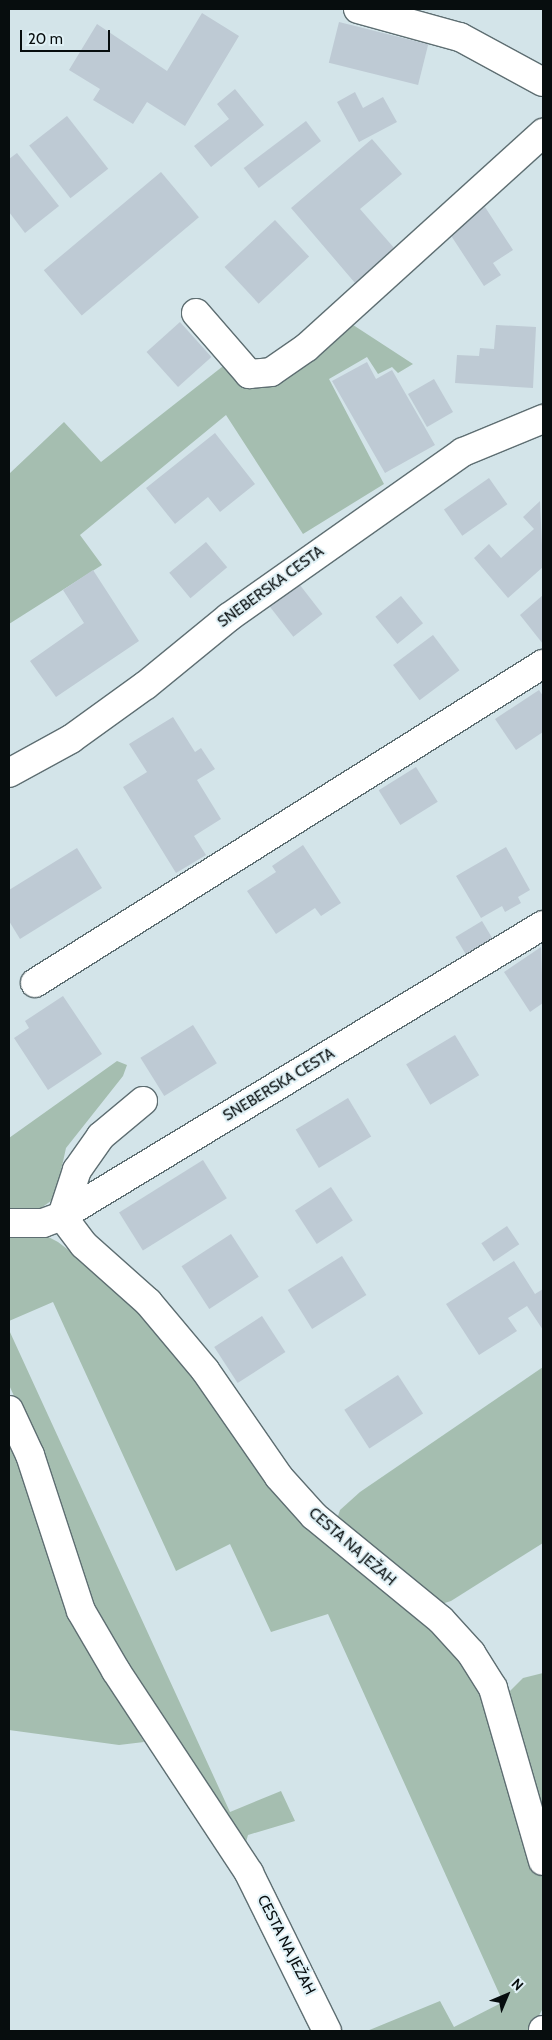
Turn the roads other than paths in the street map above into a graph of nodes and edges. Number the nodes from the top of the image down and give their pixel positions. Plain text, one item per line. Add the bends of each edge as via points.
1 (358, 9) edge
2 (543, 82) edge
3 (543, 133) edge
4 (196, 313) dead end
5 (543, 419) edge
6 (543, 664) edge
7 (9, 773) edge
8 (543, 925) edge
9 (35, 983) dead end
10 (143, 1101) dead end
11 (62, 1216) junction
12 (9, 1223) edge
13 (9, 1410) edge
14 (543, 1862) edge
15 (327, 2031) edge

1 - 2 street via 460,37
3 - 4 street via 307,347 271,372 249,374
5 - 7 street, SNEBERSKA CESTA via 455,457 229,617 146,685 71,740
6 - 9 street
8 - 11 street, SNEBERSKA CESTA
10 - 11 street via 96,1142 77,1170
11 - 12 street, SNEBERSKA CESTA via 43,1223
11 - 14 street, CESTA NA JEŽAH via 84,1245 148,1302 206,1370 279,1477 314,1516 441,1620 471,1653 493,1688
13 - 15 street, CESTA NA JEŽAH via 30,1455 82,1611 116,1671 249,1873

